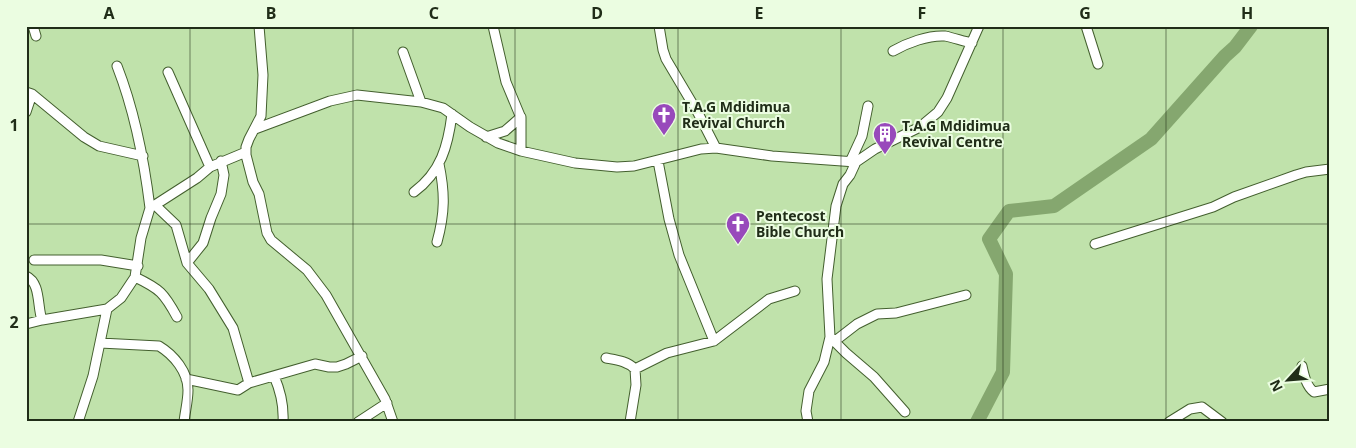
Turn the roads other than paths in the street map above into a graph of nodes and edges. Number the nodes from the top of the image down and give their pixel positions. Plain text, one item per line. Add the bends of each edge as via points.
1 (33, 26) edge
2 (259, 26) edge
3 (493, 26) edge
4 (659, 26) edge
5 (979, 26) edge
6 (1086, 26) edge
7 (36, 36) dead end
8 (972, 43) junction
9 (892, 51) dead end
10 (403, 52) dead end
11 (1098, 64) dead end
12 (116, 66) dead end
13 (168, 72) dead end
14 (29, 93) edge
15 (421, 102) junction
16 (868, 106) dead end
17 (26, 112) edge
18 (452, 114) junction
19 (521, 117) junction
20 (256, 129) junction
21 (486, 137) junction
22 (716, 148) junction
23 (521, 151) junction
24 (246, 152) junction
25 (143, 156) junction
26 (221, 161) junction
27 (658, 161) junction
28 (853, 162) junction
29 (439, 164) junction
30 (210, 167) junction
31 (1330, 170) edge
32 (414, 192) dead end
33 (152, 207) junction
34 (437, 242) dead end
35 (1095, 244) dead end
36 (34, 260) dead end
37 (187, 263) junction
38 (138, 266) junction
39 (26, 276) edge
40 (135, 277) junction
41 (795, 291) dead end
42 (966, 295) dead end
43 (108, 309) junction
44 (177, 317) dead end
45 (42, 320) junction
46 (26, 324) edge
47 (832, 339) junction
48 (714, 341) junction
49 (100, 343) junction
50 (362, 356) junction
51 (606, 358) dead end
52 (1302, 366) dead end
53 (636, 369) junction
54 (274, 376) junction
55 (186, 379) junction
56 (249, 383) junction
57 (1330, 389) edge
58 (387, 403) junction
59 (905, 412) dead end
60 (78, 422) edge
61 (184, 422) edge
62 (282, 422) edge
63 (358, 422) edge
64 (393, 422) edge
65 (630, 422) edge
66 (808, 422) edge
67 (1169, 422) edge
68 (1222, 422) edge

1 - 7 street
2 - 20 street via 263,89 261,116
3 - 19 street via 506,82
4 - 22 street via 666,59
5 - 8 street
6 - 11 street
8 - 9 street via 943,36
8 - 28 street via 938,112 920,127
10 - 15 street
12 - 25 street via 126,88
13 - 30 street
14 - 17 street
14 - 25 street via 99,146
15 - 18 street
15 - 20 street via 357,95 344,97
16 - 28 street
18 - 21 street
18 - 29 street via 447,146
19 - 21 street via 504,131
19 - 23 street
20 - 24 street
21 - 23 street
22 - 27 street
22 - 28 street
23 - 27 street via 602,166 634,166
24 - 26 street
24 - 50 street via 248,169 259,194 269,237 315,278
25 - 33 street
26 - 30 street
26 - 37 street via 224,175 221,194 204,243
27 - 48 street via 679,255
28 - 47 street via 836,206 827,279
29 - 32 street via 430,178
29 - 34 street via 444,205
30 - 33 street
31 - 35 street via 1296,175 1213,207
33 - 37 street via 176,226
33 - 38 street via 141,238
36 - 38 street via 101,260
37 - 56 street via 209,289 233,328
38 - 40 street
39 - 45 street via 37,291
40 - 43 street via 121,298
40 - 44 street via 159,290
41 - 48 street via 769,299
42 - 47 street via 896,313 877,314
43 - 45 street
43 - 49 street
45 - 46 street
47 - 59 street via 874,377
47 - 66 street via 809,391
48 - 53 street via 667,353
49 - 55 street via 159,346 175,358
49 - 60 street
50 - 54 street via 337,367 315,364
50 - 58 street
51 - 53 street via 623,361
52 - 57 street via 1310,389 1314,392
53 - 65 street
54 - 56 street
54 - 62 street via 283,403
55 - 56 street via 238,390
55 - 61 street via 188,390
58 - 63 street
58 - 64 street
67 - 68 street via 1190,409 1202,407

